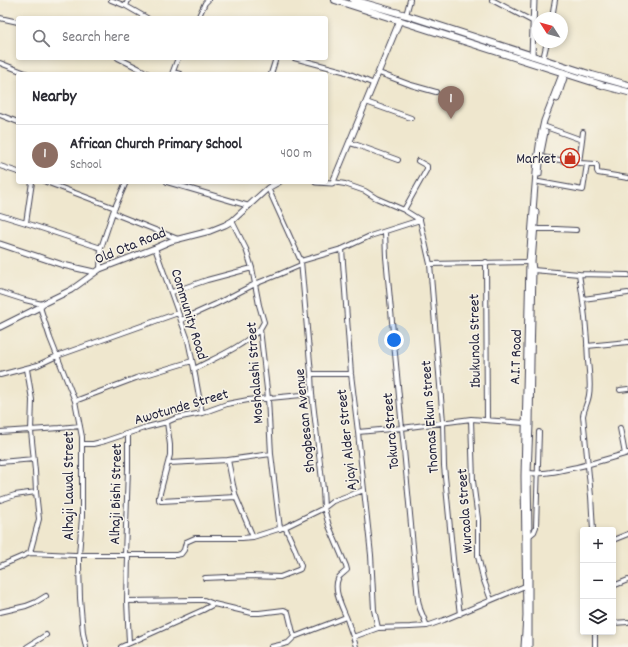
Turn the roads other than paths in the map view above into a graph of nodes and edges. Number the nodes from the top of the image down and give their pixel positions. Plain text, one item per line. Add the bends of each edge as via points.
1 (111, 0) edge
2 (128, 0) edge
3 (201, 0) edge
4 (335, 0) edge
5 (353, 0) edge
6 (410, 0) edge
7 (492, 0) edge
8 (534, 0) edge
9 (556, 0) edge
10 (206, 2) edge
11 (126, 6) junction
12 (534, 12) edge
13 (553, 12) edge
14 (406, 15) junction
15 (143, 16) edge
16 (199, 16) edge
17 (0, 18) edge
18 (400, 20) junction
19 (16, 22) edge
20 (532, 22) edge
21 (533, 48) edge
22 (546, 48) edge
23 (532, 56) junction
24 (543, 59) junction
25 (122, 60) edge
26 (177, 60) edge
27 (275, 60) edge
28 (301, 60) edge
29 (0, 64) edge
30 (22, 72) edge
31 (146, 72) edge
32 (172, 72) edge
33 (272, 72) edge
34 (379, 73) junction
35 (565, 73) junction
36 (374, 84) junction
37 (628, 85) edge
38 (436, 92) dead end
39 (628, 92) edge
40 (366, 102) junction
41 (0, 115) edge
42 (411, 118) dead end
43 (16, 121) edge
44 (546, 127) junction
45 (583, 132) dead end
46 (582, 140) junction
47 (350, 143) junction
48 (541, 157) junction
49 (398, 160) dead end
50 (418, 161) dead end
51 (579, 163) junction
52 (587, 164) junction
53 (0, 166) edge
54 (16, 171) edge
55 (628, 178) edge
56 (334, 182) junction
57 (539, 182) junction
58 (328, 183) edge
59 (32, 184) edge
60 (51, 184) edge
61 (125, 184) edge
62 (174, 184) edge
63 (275, 184) edge
64 (268, 188) junction
65 (249, 206) junction
66 (114, 210) junction
67 (404, 210) junction
68 (0, 215) edge
69 (420, 220) junction
70 (232, 221) junction
71 (26, 223) junction
72 (535, 229) junction
73 (576, 230) dead end
74 (385, 232) junction
75 (179, 239) junction
76 (0, 244) edge
77 (532, 244) junction
78 (101, 248) junction
79 (155, 248) junction
80 (342, 249) junction
81 (486, 262) junction
82 (529, 262) junction
83 (301, 263) junction
84 (430, 264) junction
85 (252, 268) junction
86 (100, 269) junction
87 (533, 270) junction
88 (94, 272) junction
89 (579, 274) junction
90 (628, 275) edge
91 (255, 284) junction
92 (0, 292) edge
93 (172, 292) junction
94 (628, 293) edge
95 (583, 299) junction
96 (41, 305) junction
97 (178, 313) junction
98 (182, 320) junction
99 (0, 327) edge
100 (260, 329) junction
101 (628, 342) edge
102 (587, 346) junction
103 (57, 356) junction
104 (192, 361) junction
105 (27, 369) junction
106 (194, 369) junction
107 (311, 374) junction
108 (352, 374) junction
109 (0, 375) edge
110 (628, 388) edge
111 (620, 390) dead end
112 (312, 394) junction
113 (268, 398) junction
114 (75, 401) junction
115 (202, 412) junction
116 (471, 419) junction
117 (487, 420) junction
118 (167, 422) junction
119 (443, 422) junction
120 (525, 423) junction
121 (80, 426) junction
122 (402, 428) junction
123 (620, 428) dead end
124 (31, 431) junction
125 (0, 432) edge
126 (358, 432) junction
127 (539, 432) dead end
128 (128, 434) junction
129 (82, 444) junction
130 (529, 449) junction
131 (539, 449) junction
132 (271, 454) junction
133 (626, 454) edge
134 (34, 459) junction
135 (228, 460) junction
136 (0, 462) edge
137 (168, 463) junction
138 (588, 464) junction
139 (528, 473) junction
140 (538, 474) junction
141 (364, 490) junction
142 (36, 492) junction
143 (236, 498) junction
144 (0, 500) edge
145 (324, 508) junction
146 (285, 527) junction
147 (593, 527) edge
148 (280, 529) junction
149 (628, 534) edge
150 (529, 536) junction
151 (253, 537) junction
152 (616, 539) edge
153 (30, 552) junction
154 (79, 555) junction
155 (127, 555) junction
156 (0, 566) edge
157 (205, 578) dead end
158 (628, 580) edge
159 (616, 585) edge
160 (525, 586) junction
161 (46, 596) dead end
162 (490, 600) junction
163 (127, 601) junction
164 (214, 604) junction
165 (0, 612) edge
166 (460, 614) junction
167 (346, 617) junction
168 (628, 622) edge
169 (616, 623) edge
170 (427, 626) junction
171 (378, 628) junction
172 (46, 635) dead end
173 (595, 635) edge
174 (294, 637) junction
175 (353, 637) junction
176 (129, 643) junction
177 (289, 645) edge
178 (27, 647) edge
179 (86, 647) edge
180 (121, 647) edge
181 (271, 647) edge
182 (356, 647) edge
183 (524, 647) edge
184 (529, 647) edge
185 (595, 647) edge

1 - 11 street
2 - 11 street
3 - 10 street
4 - 18 highway
5 - 14 highway
6 - 14 street
7 - 20 street
8 - 12 street
9 - 13 street
10 - 16 street
11 - 15 street
14 - 23 highway
17 - 19 street
18 - 34 street
18 - 35 highway
21 - 23 street
22 - 24 street
23 - 24 highway
24 - 37 highway
25 - 31 street
26 - 32 street
27 - 33 street
28 - 36 street
29 - 30 street
34 - 36 street
34 - 38 street
35 - 39 highway
35 - 44 street, A.I.T Road
35 - 77 street, A.I.T Road via 544,121 540,139
36 - 40 street
40 - 42 street
40 - 47 street
41 - 43 street
44 - 46 street
44 - 48 street, A.I.T Road
45 - 46 street
46 - 51 street
47 - 49 street
47 - 56 street
48 - 51 street
48 - 57 street, A.I.T Road
50 - 67 street via 427,166 427,169
51 - 52 street
52 - 55 street via 596,164 598,173
52 - 57 street via 583,190
53 - 54 street
56 - 58 street
56 - 67 street via 365,191
57 - 72 street, A.I.T Road
59 - 71 street
60 - 66 street
61 - 66 street
62 - 65 street
63 - 64 street, Old Ota Road
64 - 65 street, Old Ota Road
64 - 83 street, Shogbesan Avenue
65 - 70 street, Old Ota Road
66 - 75 street via 120,216
66 - 78 street
67 - 69 street
68 - 71 street
69 - 74 street
69 - 84 street, Thomas Ekun Street
70 - 75 street, Old Ota Road via 216,229
70 - 85 street, Moshalashi Street
71 - 78 street
72 - 73 street
72 - 77 street, A.I.T Road
74 - 80 street
74 - 122 street, Tokura Street
75 - 79 street, Old Ota Road
76 - 88 street via 63,265
77 - 82 street, A.I.T Road
77 - 87 street, A.I.T Road
78 - 86 street
79 - 86 street, Old Ota Road
79 - 93 street, Community Road
80 - 83 street
80 - 108 street, Ajayi Alder Street
81 - 82 street
81 - 84 street
81 - 117 street, Ibukunola Street
82 - 120 street, A.I.T Road
83 - 91 street
83 - 107 street, Shogbesan Avenue
84 - 119 street, Thomas Ekun Street
85 - 91 street, Moshalashi Street
85 - 93 street
86 - 88 street, Old Ota Road
87 - 89 street
87 - 130 street, A.I.T Road
88 - 96 street, Old Ota Road via 71,290
89 - 90 street
89 - 95 street
91 - 98 street
91 - 100 street, Moshalashi Street via 264,322
92 - 96 street
93 - 97 street, Community Road
94 - 95 street
95 - 102 street
96 - 99 street, Old Ota Road
96 - 103 street, Alhaji Lawal Street
97 - 98 street, Community Road
97 - 103 street
98 - 104 street, Community Road
100 - 106 street via 231,350
100 - 113 street, Moshalashi Street
101 - 102 street
102 - 138 street via 589,396 583,416
103 - 105 street
103 - 114 street, Alhaji Lawal Street
104 - 106 street, Community Road
104 - 114 street via 136,378
105 - 109 street
105 - 124 street via 32,400
106 - 115 street, Community Road
107 - 108 street
107 - 112 street, Shogbesan Avenue
108 - 126 street, Ajayi Alder Street
110 - 111 street
112 - 113 street, Awotunde Street
112 - 145 street, Shogbesan Avenue
113 - 115 street, Awotunde Street via 227,404
113 - 132 street, Moshalashi Street
114 - 121 street, Alhaji Lawal Street
115 - 118 street, Awotunde Street
116 - 117 street
116 - 119 street
116 - 162 street, Wuraola Street via 478,556
117 - 120 street
118 - 128 street, Awotunde Street via 147,426
118 - 137 street via 171,450
119 - 122 street
119 - 166 street, Thomas Ekun Street via 445,474
120 - 160 street, A.I.T Road
121 - 124 street
121 - 129 street, Alhaji Lawal Street
122 - 126 street
122 - 170 street, Tokura Street via 418,600
123 - 133 street
124 - 125 street
124 - 134 street
126 - 141 street, Ajayi Alder Street
127 - 131 street
128 - 129 street, Awotunde Street via 93,444
128 - 155 street, Alhaji Bishi Street
129 - 154 street, Alhaji Lawal Street
130 - 131 street
130 - 139 street, A.I.T Road
131 - 140 street
132 - 135 street
132 - 148 street, Moshalashi Street
133 - 138 street
134 - 136 street
134 - 142 street
135 - 137 street
135 - 143 street
137 - 143 street via 159,500
138 - 140 street
138 - 147 street
139 - 140 street
139 - 150 street, A.I.T Road
140 - 150 street via 535,530
141 - 145 street via 333,501
141 - 171 street, Ajayi Alder Street via 374,610
142 - 144 street
142 - 153 street via 38,519
143 - 151 street
145 - 146 street
145 - 167 street, Shogbesan Avenue via 346,566 346,570 339,576 337,588
146 - 148 street
146 - 157 street via 301,566 298,570 280,577
148 - 151 street
149 - 152 street
150 - 184 street, A.I.T Road
151 - 155 street via 196,538 186,542 181,554
153 - 154 street
153 - 156 street
154 - 155 street
154 - 179 street, Alhaji Lawal Street via 80,598
155 - 163 street, Alhaji Bishi Street
158 - 159 street
160 - 162 street
160 - 183 street, A.I.T Road
161 - 165 street via 26,606
162 - 166 street
163 - 164 street via 204,600
163 - 176 street, Alhaji Bishi Street
164 - 174 street via 252,613 287,611
164 - 176 street
166 - 170 street
167 - 174 street
167 - 175 street, Shogbesan Avenue
168 - 169 street
170 - 171 street
171 - 175 street
172 - 178 street
173 - 185 street
174 - 177 street
175 - 182 street, Shogbesan Avenue
176 - 180 street
177 - 181 street

